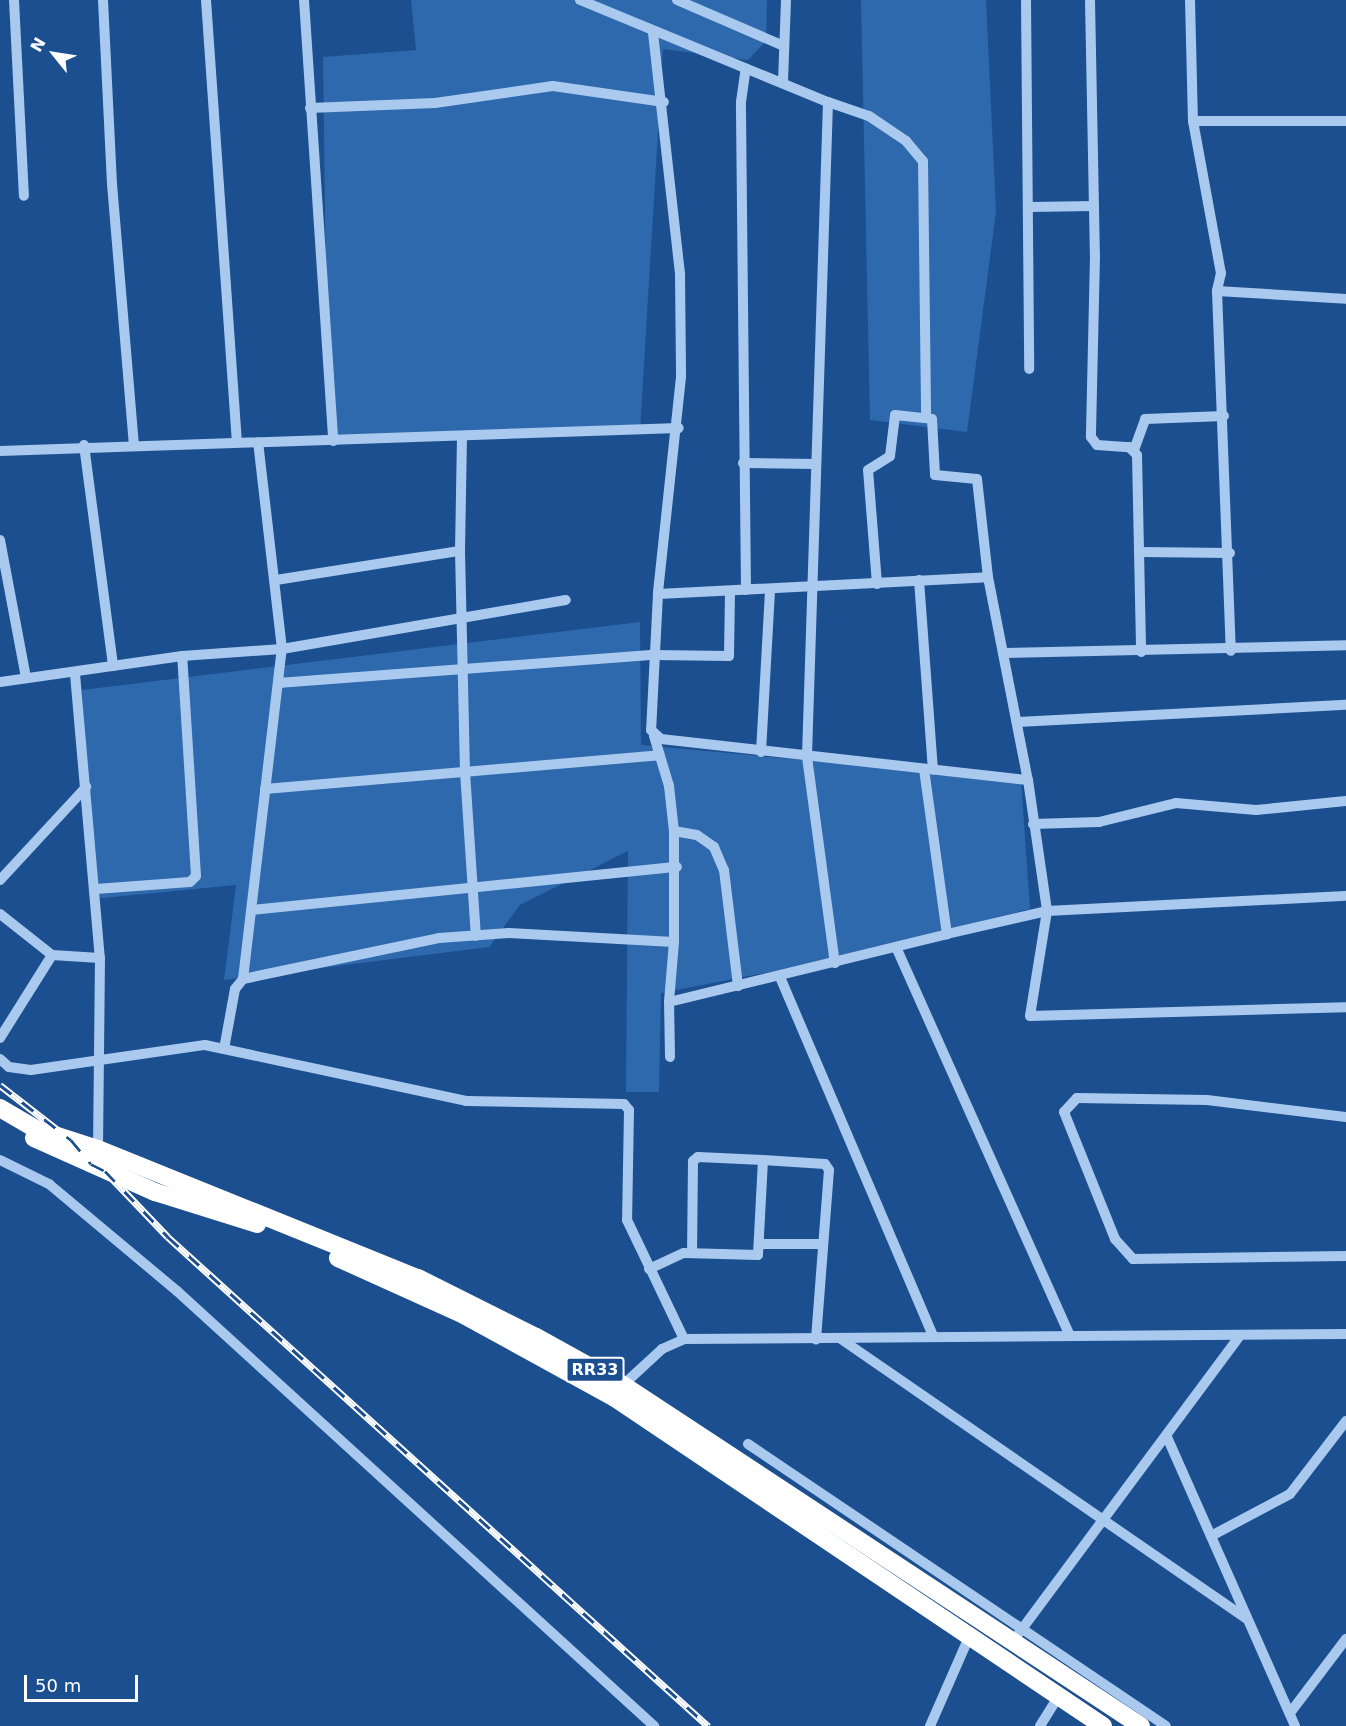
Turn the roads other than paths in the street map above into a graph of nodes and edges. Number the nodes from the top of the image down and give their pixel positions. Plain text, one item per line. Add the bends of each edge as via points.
1 (14, 0) edge
2 (103, 0) edge
3 (206, 0) edge
4 (304, 0) edge
5 (580, 0) edge
6 (677, 0) edge
7 (786, 0) edge
8 (1026, 0) edge
9 (1090, 0) edge
10 (1190, 0) edge
11 (653, 33) junction
12 (784, 46) junction
13 (746, 68) junction
14 (783, 82) junction
15 (664, 102) junction
16 (828, 102) junction
17 (310, 108) junction
18 (1193, 121) junction
19 (1346, 121) edge
20 (24, 196) dead end
21 (1094, 206) junction
22 (1030, 207) junction
23 (1217, 291) junction
24 (1346, 299) edge
25 (1029, 369) dead end
26 (1224, 416) junction
27 (926, 418) junction
28 (680, 428) junction
29 (462, 436) junction
30 (333, 441) junction
31 (237, 442) junction
32 (258, 442) junction
33 (134, 444) junction
34 (84, 445) junction
35 (1134, 450) junction
36 (0, 451) edge
37 (743, 463) junction
38 (815, 464) junction
39 (0, 540) edge
40 (460, 551) junction
41 (1141, 552) junction
42 (1230, 553) junction
43 (4, 577) edge
44 (988, 577) junction
45 (276, 580) junction
46 (920, 580) junction
47 (878, 584) junction
48 (770, 589) junction
49 (815, 589) junction
50 (746, 590) junction
51 (730, 591) junction
52 (657, 594) junction
53 (567, 600) dead end
54 (463, 617) junction
55 (1346, 645) edge
56 (282, 649) junction
57 (1231, 651) junction
58 (1141, 652) junction
59 (1002, 653) junction
60 (654, 655) junction
61 (182, 656) junction
62 (114, 666) junction
63 (461, 667) junction
64 (75, 674) junction
65 (26, 678) junction
66 (0, 682) edge
67 (278, 683) junction
68 (1346, 705) edge
69 (1018, 722) junction
70 (654, 736) junction
71 (761, 752) junction
72 (660, 755) junction
73 (807, 757) junction
74 (929, 769) junction
75 (465, 772) junction
76 (1028, 780) junction
77 (86, 787) junction
78 (265, 789) junction
79 (1346, 801) edge
80 (1033, 824) junction
81 (674, 831) junction
82 (677, 867) junction
83 (0, 880) edge
84 (474, 884) junction
85 (96, 889) junction
86 (1346, 896) edge
87 (252, 910) junction
88 (1047, 911) junction
89 (0, 914) edge
90 (947, 934) junction
91 (476, 936) junction
92 (674, 942) junction
93 (896, 947) junction
94 (52, 955) junction
95 (100, 958) junction
96 (836, 963) junction
97 (780, 977) junction
98 (243, 979) junction
99 (738, 986) junction
100 (669, 1002) junction
101 (1346, 1007) edge
102 (0, 1038) edge
103 (224, 1049) junction
104 (99, 1056) junction
105 (670, 1057) dead end
106 (0, 1059) edge
107 (0, 1108) edge
108 (1346, 1117) edge
109 (0, 1121) edge
110 (98, 1149) junction
111 (0, 1160) edge
112 (763, 1160) junction
113 (99, 1168) junction
114 (760, 1244) junction
115 (823, 1244) junction
116 (692, 1253) junction
117 (1346, 1256) edge
118 (649, 1269) junction
119 (1069, 1333) junction
120 (1346, 1334) edge
121 (1240, 1335) junction
122 (933, 1336) junction
123 (684, 1339) junction
124 (841, 1339) junction
125 (816, 1340) junction
126 (623, 1385) junction
127 (1346, 1421) edge
128 (1167, 1437) junction
129 (748, 1444) dead end
130 (1105, 1517) junction
131 (1210, 1536) junction
132 (1247, 1619) junction
133 (970, 1635) junction
134 (1017, 1635) junction
135 (1346, 1639) edge
136 (1059, 1696) junction
137 (1290, 1713) junction
138 (654, 1726) edge
139 (930, 1726) edge
140 (1040, 1726) edge
141 (1103, 1726) edge
142 (1141, 1726) edge
143 (1166, 1726) edge
144 (1295, 1726) edge

1 - 20 street
2 - 33 street via 112,184
3 - 31 street
4 - 17 street
5 - 11 street
6 - 12 street
7 - 12 street
8 - 22 street
9 - 21 street
10 - 18 street
11 - 13 street
11 - 15 street
12 - 14 street
13 - 14 street
13 - 37 street via 741,102
14 - 16 street
15 - 17 street via 553,86 435,103
15 - 28 street via 680,275
16 - 27 street via 869,116 906,141 923,161
16 - 38 street
17 - 30 street
18 - 19 street
18 - 23 street via 1219,262
21 - 22 street
21 - 35 street via 1091,437 1097,445
22 - 25 street
23 - 24 street
23 - 26 street
26 - 35 street via 1145,419
26 - 42 street
27 - 44 street via 936,423 935,476 977,479
27 - 47 street via 895,415 890,456 868,470
28 - 29 street
28 - 52 street
29 - 30 street
29 - 40 street
30 - 32 street
31 - 32 street
31 - 33 street
32 - 45 street
33 - 34 street
34 - 36 street
34 - 62 street
35 - 41 street
37 - 38 street
37 - 50 street
38 - 49 street
39 - 43 street
40 - 45 street
40 - 54 street
41 - 42 street
41 - 58 street
42 - 57 street
43 - 65 street
44 - 46 street
44 - 59 street
45 - 56 street
46 - 47 street
46 - 74 street
47 - 49 street
48 - 49 street
48 - 50 street
48 - 71 street
49 - 73 street
50 - 51 street
51 - 52 street
51 - 60 street via 732,654
52 - 60 street
53 - 54 street
54 - 56 street
54 - 63 street
55 - 57 street
56 - 61 street
56 - 67 street
57 - 58 street
58 - 59 street
59 - 69 street
60 - 63 street
60 - 70 street
61 - 62 street
61 - 85 street via 196,876 190,882
62 - 64 street
63 - 67 street
63 - 75 street
64 - 65 street
64 - 77 street
65 - 66 street
67 - 78 street
68 - 69 street
69 - 76 street
70 - 71 street
70 - 72 street
71 - 73 street
72 - 75 street
72 - 81 street
73 - 74 street
73 - 96 street
74 - 76 street
74 - 90 street
75 - 78 street
75 - 84 street
76 - 80 street
77 - 83 street
77 - 85 street
78 - 87 street
79 - 80 street via 1256,810 1176,803 1099,822
80 - 88 street
81 - 82 street
81 - 99 street via 706,841 721,862
82 - 84 street
82 - 92 street
84 - 87 street
84 - 91 street
85 - 95 street
86 - 88 street
87 - 98 street
88 - 90 street
88 - 101 street via 1030,1016
89 - 94 street
90 - 93 street
91 - 92 street via 544,934
91 - 98 street via 376,948
92 - 100 street
93 - 96 street
93 - 119 street
94 - 95 street
94 - 102 street
95 - 104 street
96 - 97 street
97 - 99 street
97 - 122 street
98 - 103 street via 235,989
99 - 100 street
100 - 105 street
103 - 104 street via 193,1045
103 - 118 street via 466,1101 625,1105 627,1220
104 - 106 street via 18,1070
104 - 110 street
107 - 110 highway, RR33 via 36,1129
108 - 117 street via 1183,1099 1077,1098 1064,1112 1114,1239 1133,1259
109 - 113 highway, RR33
110 - 113 street
110 - 126 highway, RR33 via 418,1278
111 - 138 street via 49,1184 177,1291
112 - 114 street
112 - 115 street via 827,1166
112 - 116 street via 698,1157 693,1161
113 - 133 highway, RR33 via 303,1244 515,1341 624,1404
114 - 115 street
114 - 116 street via 757,1256
115 - 125 street
116 - 118 street
118 - 123 street
119 - 121 street
119 - 122 street
120 - 121 street
121 - 128 street
122 - 124 street
123 - 125 street
123 - 126 street via 662,1349
124 - 125 street
124 - 130 street
126 - 134 highway, RR33
127 - 131 street via 1284,1499
128 - 130 street
128 - 131 street
129 - 134 street
130 - 132 street
130 - 134 street
131 - 132 street
132 - 137 street
133 - 136 highway, RR33
133 - 139 street
134 - 142 highway, RR33
134 - 143 street
135 - 137 street
136 - 140 street
136 - 141 highway, RR33
137 - 144 street

